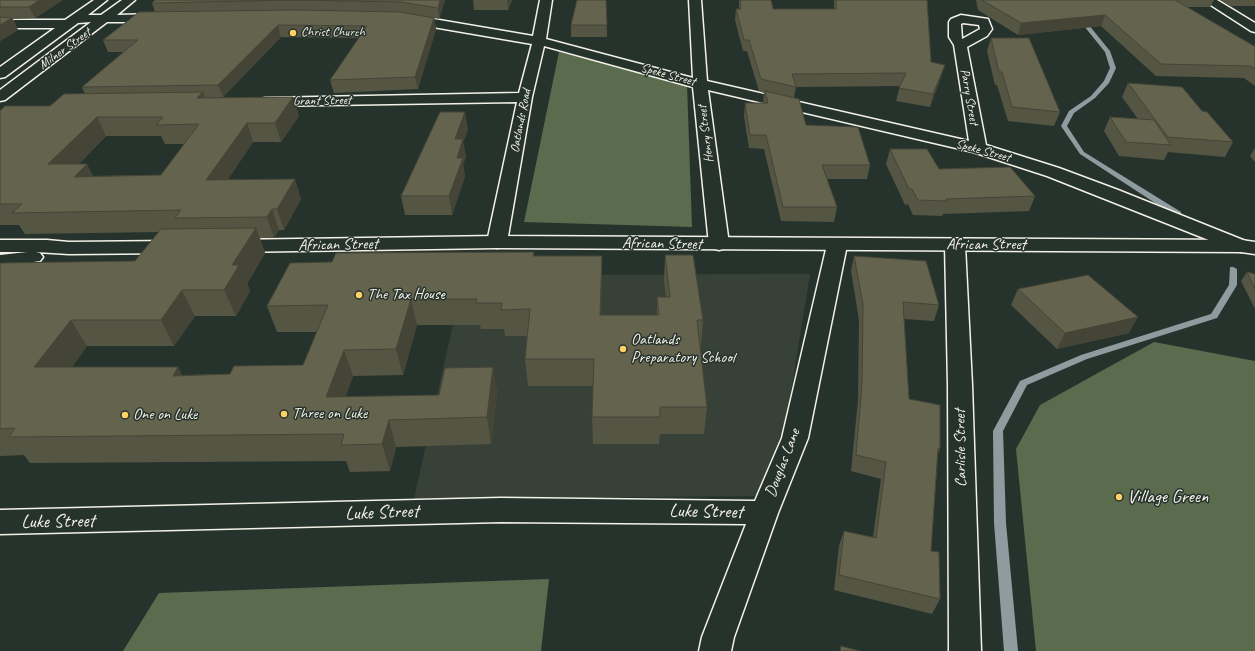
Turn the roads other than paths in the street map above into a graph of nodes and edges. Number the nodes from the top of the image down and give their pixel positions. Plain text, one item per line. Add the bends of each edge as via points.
1 (102, 0) edge
2 (129, 0) edge
3 (546, 0) edge
4 (695, 0) edge
5 (1209, 0) edge
6 (390, 17) edge
7 (172, 18) edge
8 (105, 19) junction
9 (72, 21) junction
10 (0, 24) edge
11 (1255, 28) edge
12 (539, 41) junction
13 (960, 45) dead end
14 (0, 74) edge
15 (700, 84) junction
16 (525, 97) junction
17 (254, 103) edge
18 (3, 104) edge
19 (978, 148) junction
20 (497, 242) junction
21 (719, 244) junction
22 (837, 245) junction
23 (955, 245) junction
24 (0, 246) edge
25 (1248, 247) edge
26 (69, 248) junction
27 (0, 262) edge
28 (764, 513) junction
29 (0, 522) edge
30 (715, 651) edge
31 (965, 651) edge

1 - 9 street, Milner Street
2 - 8 street, Milner Street
3 - 12 street, Oatlands Road
4 - 15 street, Henry Street
5 - 11 street
6 - 12 street, Speke Street
7 - 8 street
8 - 9 street
8 - 18 street, Milner Street
9 - 10 street
9 - 14 street, Milner Street
12 - 15 street, Speke Street
12 - 16 street, Oatlands Road
13 - 19 street, Parry Street
15 - 19 street, Speke Street
15 - 21 street, Henry Street
16 - 17 street, Grant Street
16 - 20 street, Oatlands Road
19 - 25 street, Speke Street via 1053,172
20 - 21 street, African Street
20 - 26 street, African Street
21 - 22 street, African Street
22 - 23 street, African Street
22 - 28 street, Douglas Lane via 795,438
23 - 25 street, African Street
23 - 31 street, Carlisle Street
24 - 26 street, African Street
26 - 27 street, African Street
28 - 29 street, Luke Street via 501,510
28 - 30 street, Douglas Lane

